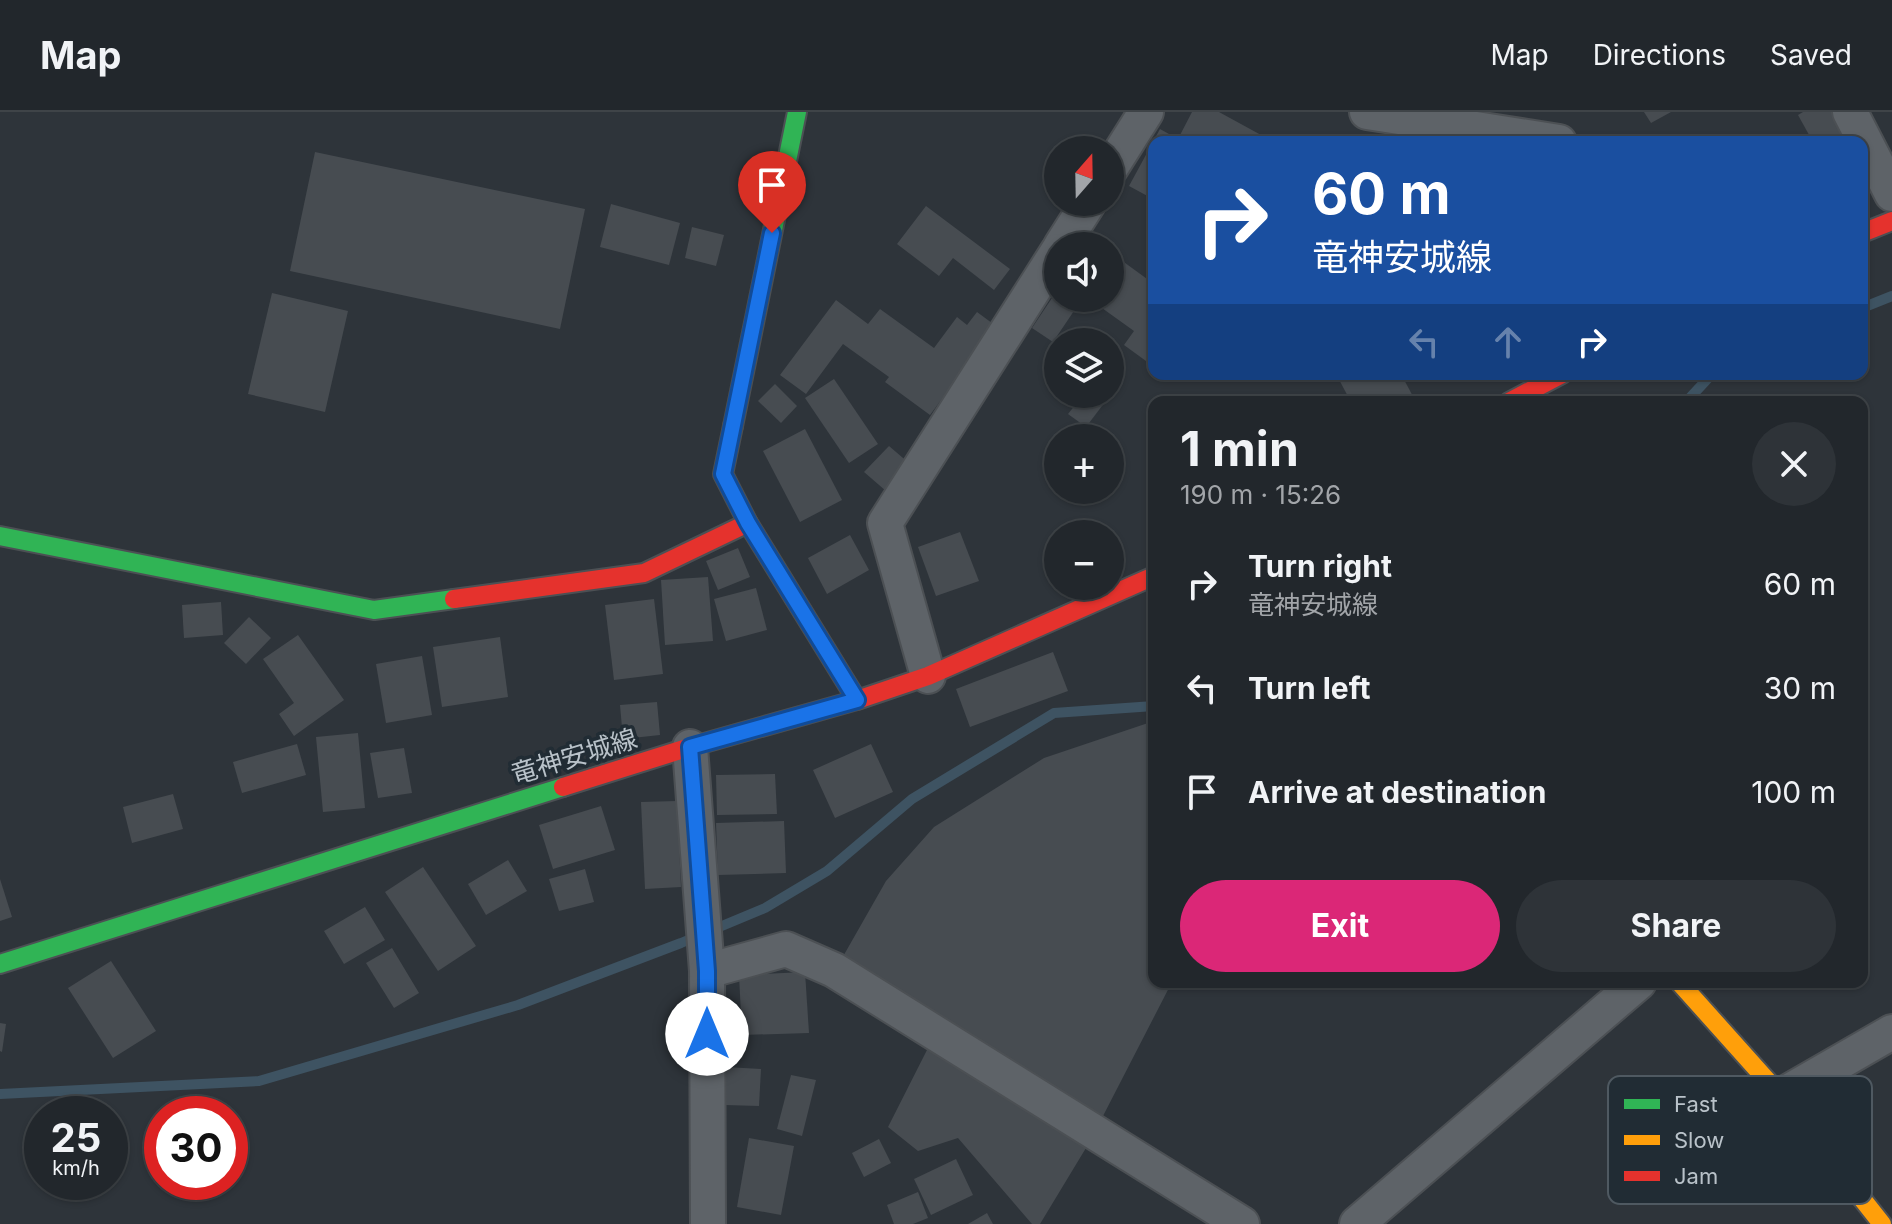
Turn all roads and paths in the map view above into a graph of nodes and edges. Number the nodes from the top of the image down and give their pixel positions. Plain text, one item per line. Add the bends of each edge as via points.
1 (797, 112) edge
2 (1146, 112) edge
3 (1367, 112) edge
4 (1850, 112) edge
5 (1521, 136) edge
6 (1862, 136) edge
7 (1124, 147) edge
8 (1868, 147) edge
9 (1892, 194) edge
10 (1892, 221) edge
11 (1868, 231) edge
12 (1044, 272) edge
13 (1551, 380) edge
14 (1520, 396) edge
15 (748, 523) junction
16 (0, 536) edge
17 (1148, 579) edge
18 (928, 676) junction
19 (857, 700) junction
20 (690, 747) junction
21 (0, 964) edge
22 (707, 971) junction
23 (1632, 988) edge
24 (1684, 988) edge
25 (1892, 1032) edge
26 (1763, 1076) edge
27 (1816, 1076) edge
28 (1866, 1204) edge
29 (708, 1224) edge
30 (1242, 1224) edge
31 (1357, 1224) edge
32 (1882, 1224) edge

1 - 15 street via 723,474
2 - 7 street
3 - 5 street
4 - 6 street
8 - 9 street
10 - 11 street
12 - 18 street via 885,523
13 - 14 street
15 - 16 street via 644,573 374,610
15 - 19 street
17 - 18 street, 竜神安城線
18 - 19 street, 竜神安城線
19 - 20 street, 竜神安城線
20 - 21 street, 竜神安城線
20 - 22 street
22 - 29 street
22 - 30 street via 786,949 834,970
23 - 31 street
24 - 26 street
25 - 27 street
28 - 32 street

